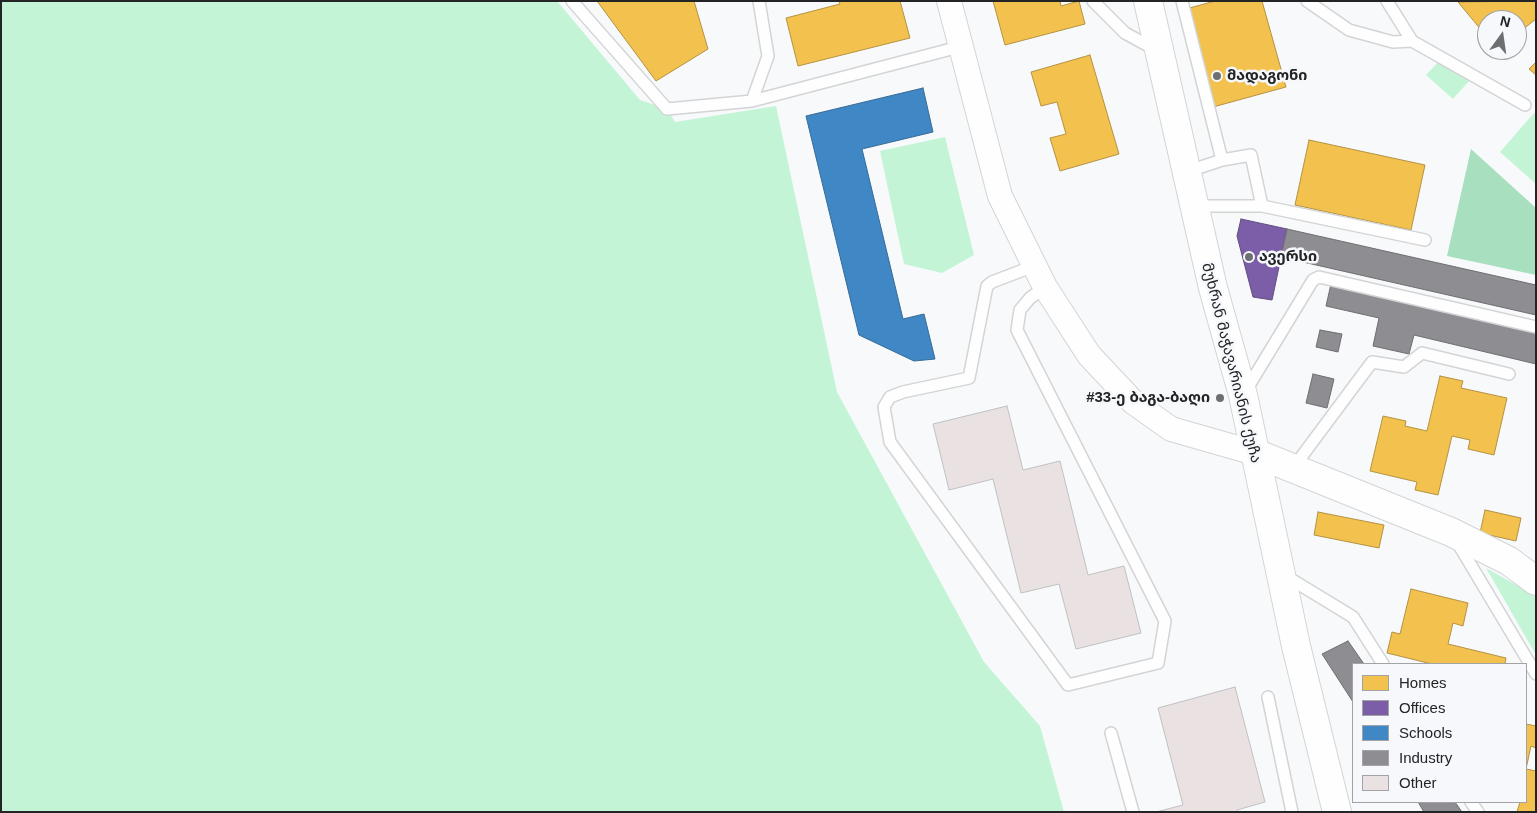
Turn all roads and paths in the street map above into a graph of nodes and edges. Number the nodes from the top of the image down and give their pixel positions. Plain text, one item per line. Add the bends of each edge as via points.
1 (572, 1) edge
2 (759, 1) edge
3 (949, 1) edge
4 (1093, 1) edge
5 (1148, 1) edge
6 (1182, 1) edge
7 (1307, 1) edge
8 (1387, 1) edge
9 (1412, 41) junction
10 (959, 47) junction
11 (1160, 52) junction
12 (752, 101) junction
13 (1525, 106) dead end
14 (1222, 160) junction
15 (1186, 172) junction
16 (1193, 206) junction
17 (1262, 206) junction
18 (1425, 240) dead end
19 (1034, 266) junction
20 (1045, 287) junction
21 (1536, 327) edge
22 (1509, 374) dead end
23 (1243, 395) junction
24 (1255, 454) junction
25 (1292, 469) junction
26 (1452, 532) junction
27 (1278, 572) junction
28 (1536, 580) edge
29 (1382, 663) edge
30 (1536, 674) edge
31 (1268, 696) dead end
32 (1111, 733) dead end
33 (1133, 812) edge
34 (1292, 812) edge
35 (1338, 812) edge

1 - 12 lane via 667,110
2 - 12 lane via 768,56
3 - 10 street
4 - 11 lane via 1125,33
5 - 11 main road, მუხრან მაჭავარიანის ქუჩა
6 - 14 lane
7 - 9 lane via 1349,30 1393,42
8 - 9 lane
9 - 13 lane
10 - 12 lane
10 - 19 street via 1000,196
11 - 15 main road, მუხრან მაჭავარიანის ქუჩა
14 - 15 lane
14 - 17 lane via 1251,155
15 - 16 main road, მუხრან მაჭავარიანის ქუჩა
16 - 17 lane
16 - 23 main road, მუხრან მაჭავარიანის ქუჩა
17 - 18 lane
19 - 20 street
19 - 20 lane via 987,286 970,378 903,392 890,397 884,407 890,442 1068,685 1158,663 1165,621 1017,330 1020,310
20 - 24 street via 1089,355 1133,402 1172,429
21 - 23 lane via 1319,277 1314,280
22 - 25 lane via 1422,353 1404,367 1372,362
23 - 24 main road, მუხრან მაჭავარიანის ქუჩა
24 - 25 main road
24 - 27 main road, მუხრან მაჭავარიანის ქუჩა
25 - 26 main road
26 - 28 main road via 1509,561
26 - 30 lane
27 - 29 lane via 1354,618
27 - 35 main road, მუხრან მაჭავარიანის ქუჩა
31 - 34 lane
32 - 33 lane

